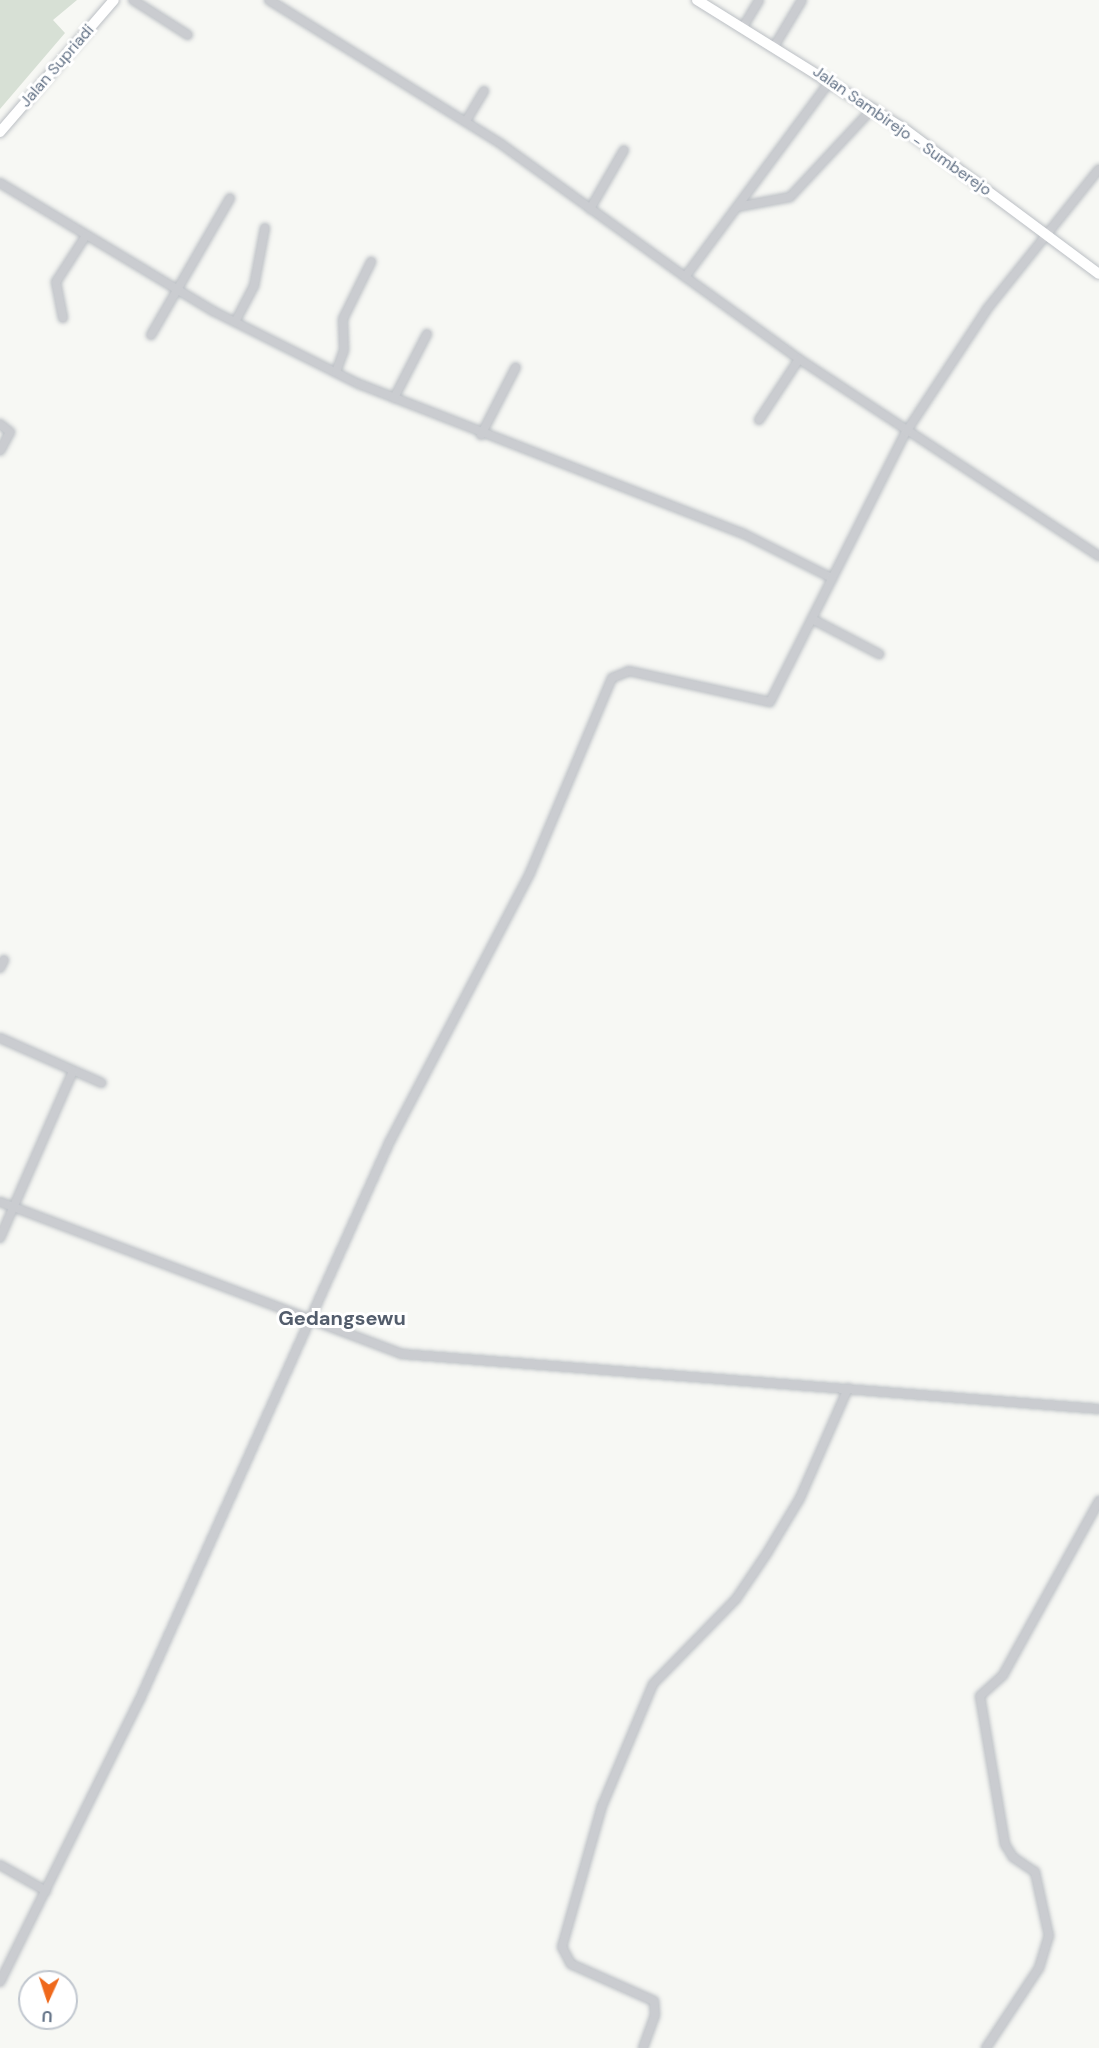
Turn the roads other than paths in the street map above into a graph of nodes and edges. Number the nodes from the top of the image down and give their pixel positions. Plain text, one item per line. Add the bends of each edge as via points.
1 (114, 0) edge
2 (133, 0) edge
3 (269, 0) edge
4 (697, 0) edge
5 (759, 0) edge
6 (802, 0) edge
7 (743, 27) junction
8 (188, 36) dead end
9 (775, 45) junction
10 (831, 80) junction
11 (484, 91) dead end
12 (873, 108) junction
13 (466, 121) junction
14 (0, 132) edge
15 (624, 150) dead end
16 (1099, 170) edge
17 (0, 183) edge
18 (230, 198) dead end
19 (737, 207) junction
20 (590, 209) junction
21 (264, 228) dead end
22 (1048, 235) junction
23 (85, 237) junction
24 (371, 262) dead end
25 (1099, 274) edge
26 (685, 277) junction
27 (179, 291) junction
28 (63, 318) dead end
29 (235, 322) junction
30 (427, 334) dead end
31 (152, 335) dead end
32 (799, 359) junction
33 (516, 367) dead end
34 (336, 372) junction
35 (394, 398) junction
36 (759, 420) dead end
37 (0, 423) edge
38 (906, 432) junction
39 (480, 435) junction
40 (0, 451) edge
41 (1099, 556) edge
42 (832, 578) junction
43 (812, 619) junction
44 (879, 654) dead end
45 (0, 1038) edge
46 (73, 1071) junction
47 (102, 1083) dead end
48 (0, 1202) edge
49 (11, 1206) junction
50 (0, 1238) edge
51 (311, 1316) junction
52 (848, 1388) junction
53 (1099, 1409) edge
54 (1099, 1501) edge
55 (0, 1865) edge
56 (46, 1891) junction
57 (0, 1982) edge
58 (643, 2048) edge
59 (986, 2048) edge

1 - 14 main road, Jalan Supriadi
2 - 8 street
3 - 13 street
4 - 7 main road, Jalan Sambirejo - Sumberejo
5 - 7 street
6 - 9 street
7 - 9 main road, Jalan Sambirejo - Sumberejo
9 - 10 main road, Jalan Sambirejo - Sumberejo
10 - 12 main road, Jalan Sambirejo - Sumberejo
10 - 19 street
11 - 13 street
12 - 19 street via 790,197
12 - 22 main road, Jalan Sambirejo - Sumberejo
13 - 20 street
15 - 20 street
16 - 22 street
17 - 23 street
18 - 27 street
19 - 26 street
20 - 26 street
21 - 29 street via 254,286
22 - 25 main road, Jalan Sambirejo - Sumberejo
22 - 38 street via 987,309
23 - 27 street
23 - 28 street via 56,282
24 - 34 street via 343,319 344,350
26 - 32 street
27 - 29 street
27 - 31 street
29 - 34 street
30 - 35 street
32 - 36 street
32 - 38 street
33 - 39 street
34 - 35 street
35 - 39 street
37 - 40 street via 10,432
38 - 41 street
38 - 42 street
39 - 42 street via 742,533
42 - 43 street
43 - 44 street
43 - 51 street via 770,702 629,671 612,678 530,873 390,1141
45 - 46 street
46 - 47 street
46 - 49 street
48 - 49 street
49 - 50 street
49 - 51 street
51 - 52 street via 402,1354
51 - 56 street via 140,1699
52 - 53 street
52 - 58 street via 800,1498 748,1581 653,1684 602,1806 562,1947 571,1964 653,2000 656,2012
54 - 59 street via 1019,1650 1003,1675 980,1696 1005,1844 1013,1857 1035,1872 1049,1936 1039,1968
55 - 56 street
56 - 57 street

